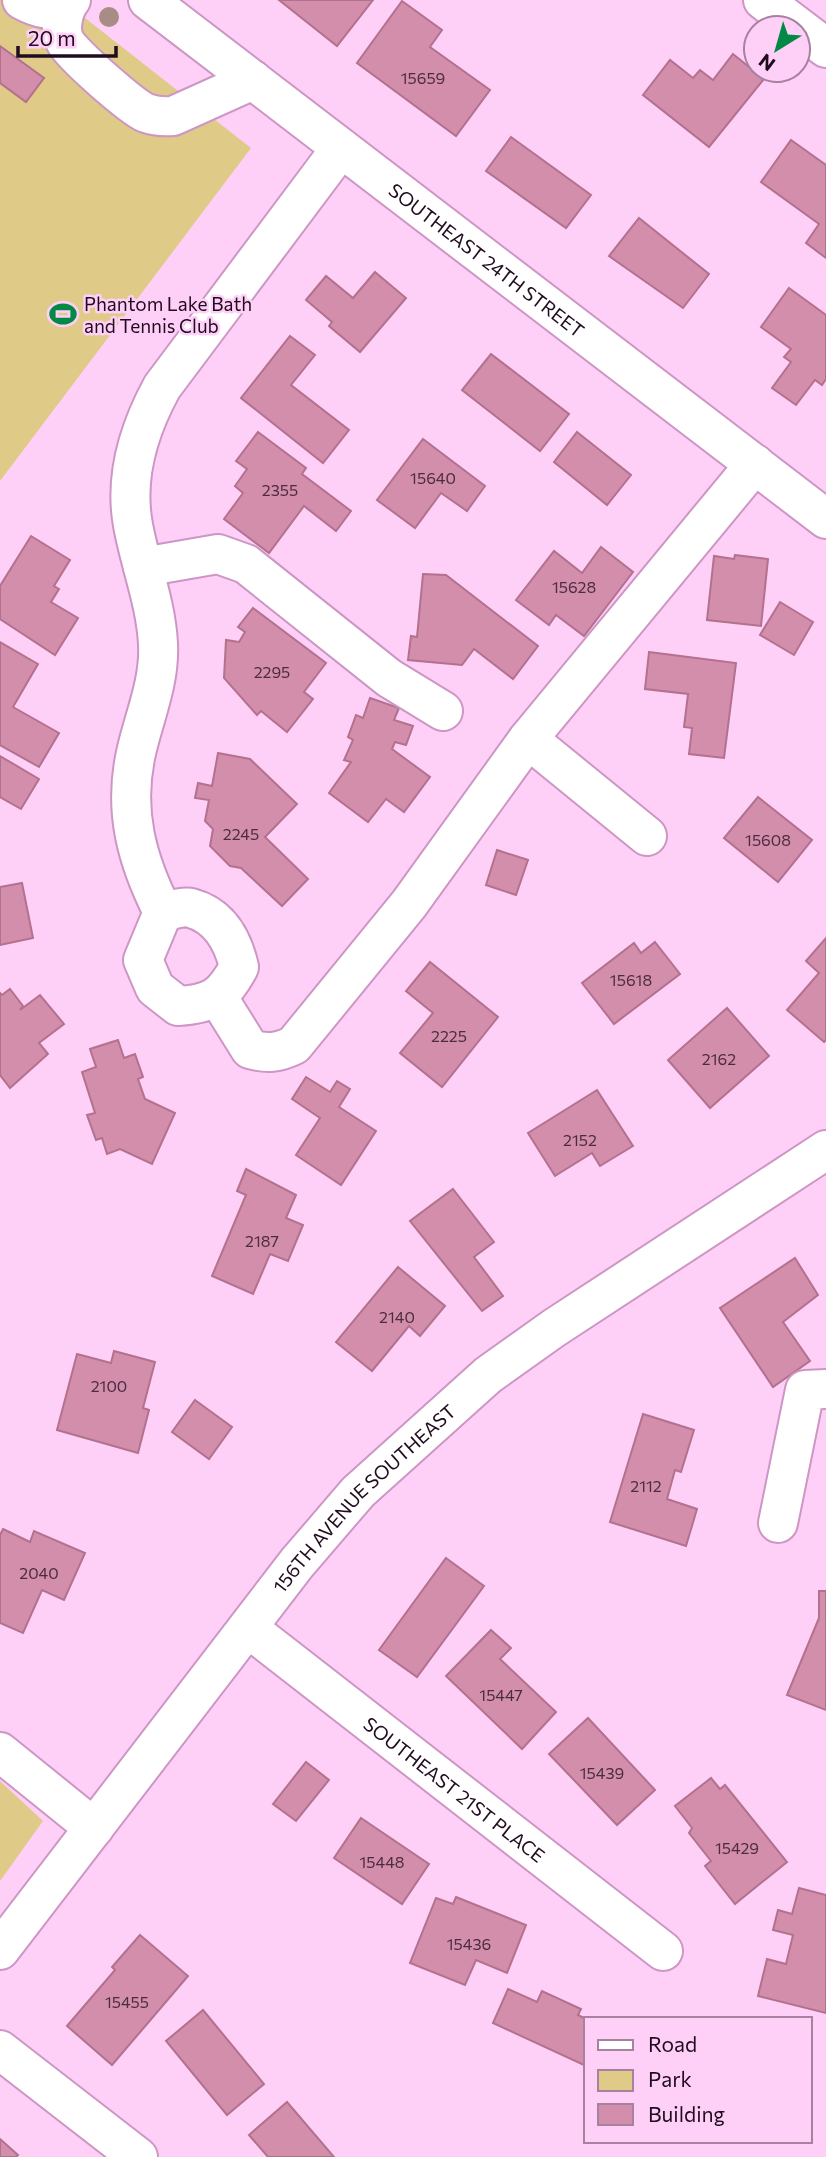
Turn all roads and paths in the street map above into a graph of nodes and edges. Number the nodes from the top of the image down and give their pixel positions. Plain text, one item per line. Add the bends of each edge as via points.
1 (22, 0) edge
2 (148, 0) edge
3 (763, 0) edge
4 (69, 3) edge
5 (826, 48) edge
6 (253, 80) junction
7 (341, 148) junction
8 (755, 464) junction
9 (826, 519) edge
10 (143, 568) junction
11 (443, 711) dead end
12 (528, 738) junction
13 (647, 835) dead end
14 (163, 912) junction
15 (217, 996) junction
16 (826, 1150) edge
17 (826, 1389) edge
18 (778, 1523) dead end
19 (248, 1628) junction
20 (0, 1752) edge
21 (94, 1828) junction
22 (0, 1950) edge
23 (663, 1951) dead end
24 (0, 2050) edge
25 (138, 2157) edge

1 - 4 street via 53,10
2 - 6 street, SOUTHEAST 24TH STREET
3 - 5 street
4 - 6 street via 63,38 71,52 143,112 173,116
6 - 7 street, SOUTHEAST 24TH STREET
7 - 8 street, SOUTHEAST 24TH STREET
7 - 10 street via 162,387 145,418 135,448 131,484 132,522
8 - 9 street, SOUTHEAST 24TH STREET
8 - 12 street
10 - 11 street via 218,554 246,565 389,678
10 - 14 street via 158,655 136,754 133,831 143,873
12 - 13 street
12 - 15 street via 409,904 294,1045 280,1052 250,1049
14 - 15 street via 190,907 216,921 233,943 239,967 226,990
14 - 15 street via 143,960 155,988 178,1006 203,1004
16 - 19 street, 156TH AVENUE SOUTHEAST via 488,1375 358,1492
17 - 18 street via 805,1390
19 - 21 street, 156TH AVENUE SOUTHEAST
19 - 23 street, SOUTHEAST 21ST PLACE
20 - 21 street
21 - 22 street, 156TH AVENUE SOUTHEAST
24 - 25 street

